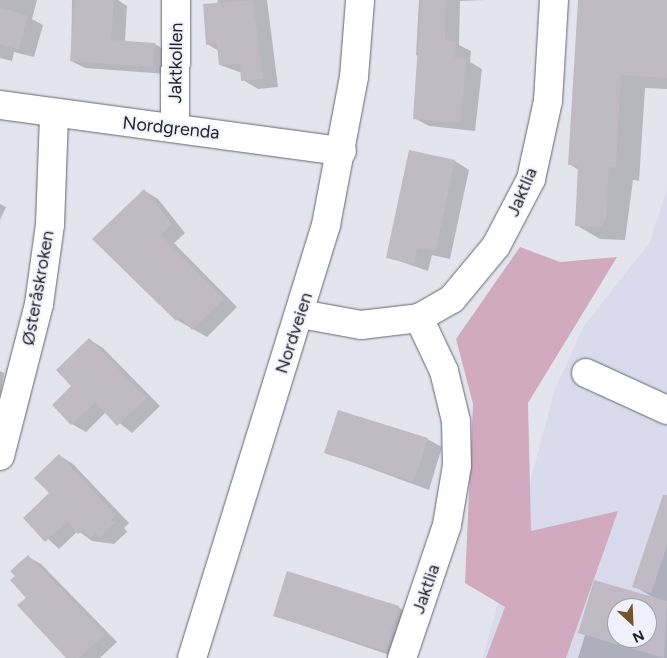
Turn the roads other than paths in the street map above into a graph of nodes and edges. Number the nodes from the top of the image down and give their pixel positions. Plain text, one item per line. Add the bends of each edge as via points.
1 (176, 0) edge
2 (360, 0) edge
3 (554, 0) edge
4 (0, 105) edge
5 (54, 116) junction
6 (175, 126) junction
7 (342, 151) junction
8 (301, 314) junction
9 (420, 318) junction
10 (586, 373) dead end
11 (667, 410) edge
12 (0, 456) edge
13 (192, 658) edge
14 (402, 658) edge

1 - 6 street, Jaktkollen
2 - 7 street, Nordveien
3 - 9 street, Jaktlia via 548,101 531,179 496,246 452,299
4 - 5 street, Nordgrenda
5 - 6 street, Nordgrenda
5 - 12 street, Østeråskroken via 50,225 39,304
6 - 7 street, Nordgrenda
7 - 8 street, Nordveien
8 - 9 street, Jaktlia via 361,325
8 - 13 street, Nordveien
9 - 14 street, Jaktlia via 444,371 456,421 457,466 447,525
10 - 11 street

